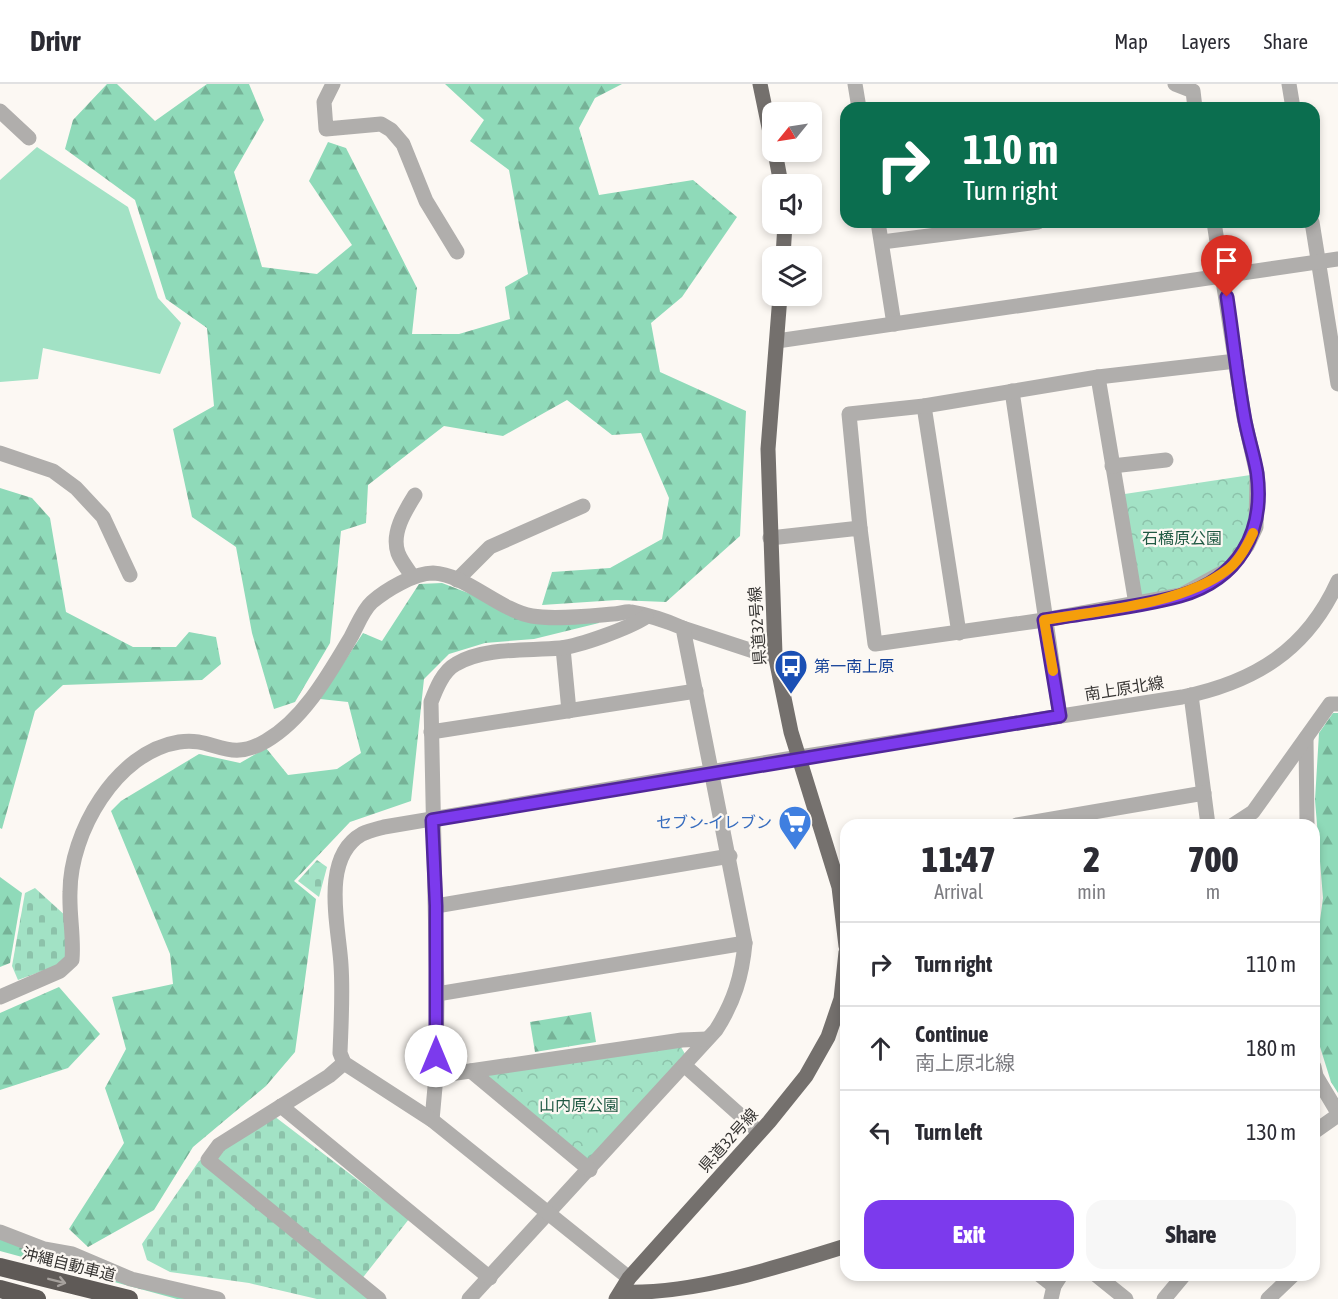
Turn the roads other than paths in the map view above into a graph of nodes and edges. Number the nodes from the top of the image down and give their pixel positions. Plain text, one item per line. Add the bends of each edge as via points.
1 (333, 84) edge
2 (760, 84) edge
3 (855, 84) edge
4 (1175, 84) edge
5 (1289, 84) edge
6 (764, 102) edge
7 (858, 102) edge
8 (1194, 102) edge
9 (1292, 102) edge
10 (0, 111) edge
11 (29, 138) dead end
12 (879, 228) edge
13 (991, 228) edge
14 (1215, 228) edge
15 (1313, 228) edge
16 (882, 242) junction
17 (457, 252) dead end
18 (1338, 259) edge
19 (1318, 263) junction
20 (1224, 276) junction
21 (779, 306) edge
22 (894, 324) junction
23 (777, 341) junction
24 (1236, 361) junction
25 (1098, 377) junction
26 (1338, 384) edge
27 (1012, 391) junction
28 (924, 406) junction
29 (0, 453) edge
30 (1166, 460) dead end
31 (1112, 466) junction
32 (415, 495) dead end
33 (583, 506) dead end
34 (860, 528) junction
35 (770, 538) junction
36 (130, 575) dead end
37 (413, 577) junction
38 (457, 580) junction
39 (1338, 581) edge
40 (1136, 604) junction
41 (646, 617) junction
42 (1044, 620) junction
43 (683, 628) junction
44 (959, 633) junction
45 (563, 648) junction
46 (775, 654) junction
47 (696, 691) junction
48 (1191, 695) junction
49 (1338, 704) edge
50 (569, 711) junction
51 (1060, 716) junction
52 (431, 732) junction
53 (1306, 738) junction
54 (798, 757) junction
55 (712, 772) junction
56 (1204, 794) junction
57 (1053, 819) edge
58 (1207, 819) edge
59 (1242, 819) edge
60 (1307, 819) edge
61 (432, 820) junction
62 (730, 856) junction
63 (840, 895) edge
64 (436, 906) junction
65 (746, 943) junction
66 (436, 994) junction
67 (0, 997) edge
68 (840, 1006) edge
69 (708, 1039) junction
70 (344, 1063) junction
71 (684, 1065) junction
72 (471, 1071) junction
73 (436, 1076) junction
74 (1320, 1079) edge
75 (281, 1106) junction
76 (1338, 1114) edge
77 (432, 1120) junction
78 (1320, 1128) edge
79 (759, 1132) junction
80 (590, 1170) junction
81 (549, 1214) junction
82 (0, 1232) edge
83 (840, 1248) edge
84 (0, 1267) edge
85 (490, 1278) junction
86 (629, 1278) junction
87 (1104, 1281) edge
88 (1179, 1281) edge
89 (1287, 1281) edge
90 (0, 1289) edge
91 (619, 1295) edge
92 (37, 1299) edge
93 (129, 1299) edge
94 (218, 1299) edge
95 (379, 1299) edge
96 (469, 1299) edge
97 (1126, 1299) edge
98 (1164, 1299) edge
99 (1268, 1299) edge

1 - 17 street via 324,102 326,129 381,124 391,130 403,144 426,201
2 - 6 main road
3 - 7 street
4 - 8 street via 1193,91
5 - 9 street
10 - 11 street
12 - 16 street
13 - 16 street
14 - 20 street
15 - 19 street
16 - 22 street
18 - 19 street
19 - 20 street
19 - 26 street
20 - 22 street
20 - 24 street
21 - 23 main road, 県道32号線
22 - 23 street
23 - 35 main road, 県道32号線 via 768,449
24 - 25 street
24 - 40 street via 1257,474 1256,527 1228,569 1181,595
25 - 27 street
25 - 31 street
27 - 28 street
27 - 42 street
28 - 34 street via 849,414
28 - 44 street
29 - 36 street via 52,471 76,488 103,517
30 - 31 street
31 - 40 street
32 - 37 street via 402,515 397,552
33 - 38 street via 490,548
34 - 35 street
34 - 44 street via 875,644
35 - 46 main road, 県道32号線
37 - 38 street via 433,573
37 - 67 street via 371,603 317,691 268,741 245,751 222,751 180,742 124,769 99,802 78,848 69,892 72,960 60,971
38 - 41 street via 532,616 630,612
39 - 48 street, 南上原北線 via 1316,621 1279,658 1234,683
40 - 42 street
41 - 43 street
41 - 45 street via 634,625
42 - 44 street
42 - 51 street
43 - 46 street via 762,654
43 - 47 street
45 - 50 street
45 - 52 street via 474,656 453,665 438,684 431,702
46 - 54 main road, 県道32号線
47 - 50 street
47 - 55 street
48 - 51 street, 南上原北線
48 - 56 street
49 - 53 street via 1330,704
50 - 52 street
51 - 54 street, 南上原北線
52 - 61 street
53 - 59 street via 1253,812
53 - 60 street
54 - 55 street, 南上原北線
54 - 63 main road, 県道32号線
55 - 61 street, 南上原北線
55 - 62 street
56 - 57 street
56 - 58 street
61 - 64 street
61 - 70 street, 南上原北線 via 384,827 362,835 350,845 342,860 333,896 342,982 340,1053
62 - 64 street
62 - 65 street
64 - 66 street
65 - 66 street
65 - 69 street via 742,974 730,1007
66 - 73 street
68 - 79 main road, 県道32号線 via 818,1057
69 - 71 street
69 - 72 street
70 - 75 street
70 - 77 street
71 - 79 street
71 - 80 street
72 - 73 street
72 - 80 street
73 - 77 street
74 - 76 street
75 - 85 street
75 - 95 street via 219,1145 208,1160
76 - 78 street
77 - 81 street
79 - 86 main road, 県道32号線
80 - 81 street
81 - 85 street
81 - 86 street
82 - 94 street via 44,1249 72,1254 131,1279
83 - 91 main road, 県道32号線 via 750,1273
84 -> 93 highway, 沖縄自動車道
85 - 96 street
86 - 91 main road, 県道32号線
87 - 97 street
88 - 98 street
89 - 99 street
90 - 92 highway

